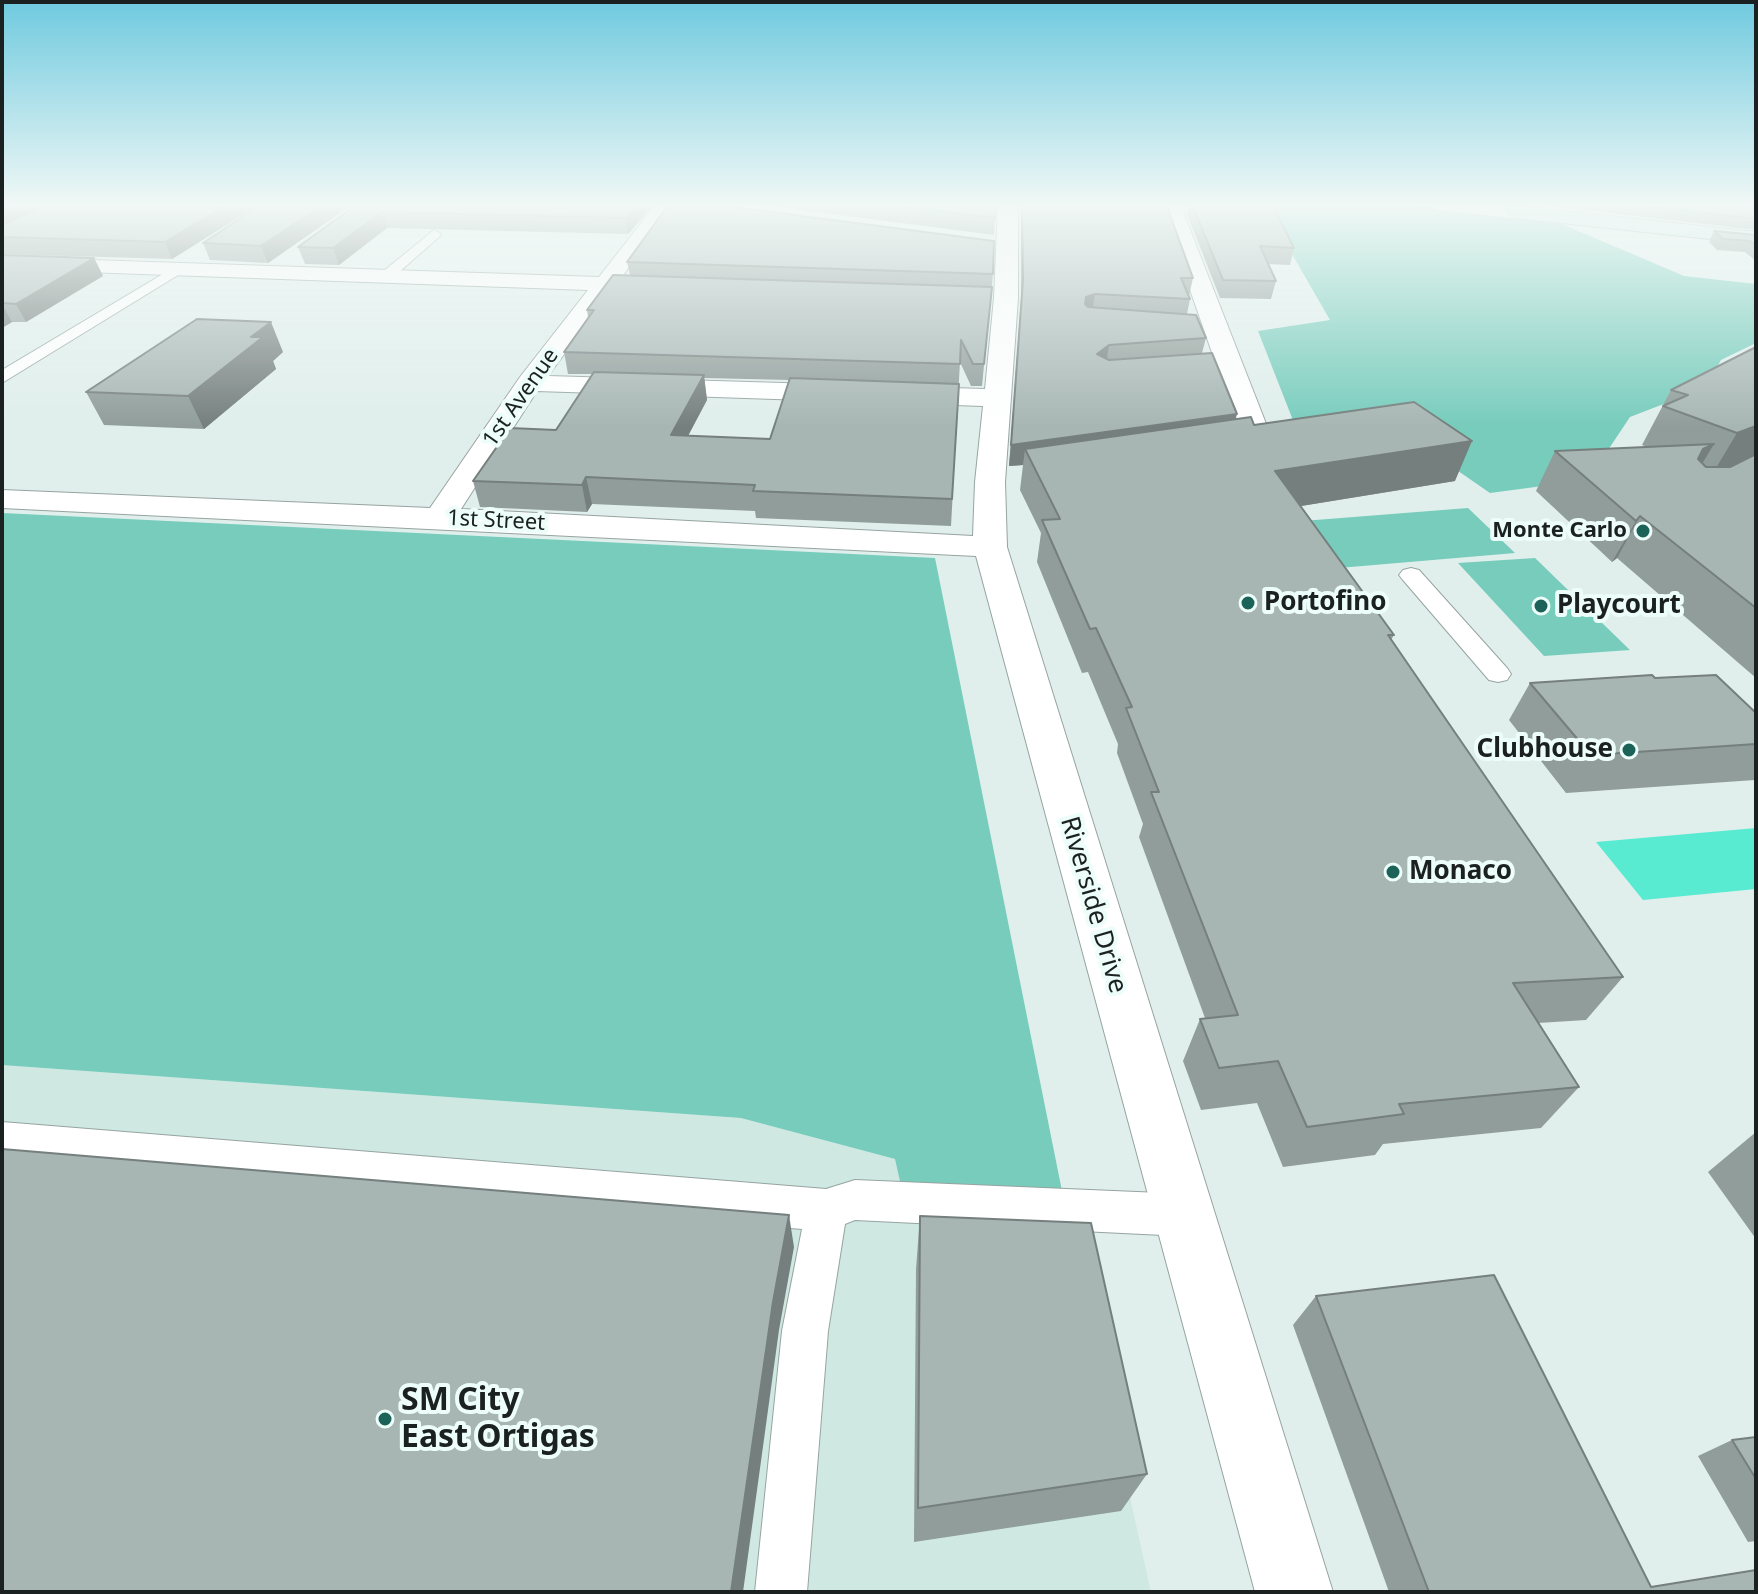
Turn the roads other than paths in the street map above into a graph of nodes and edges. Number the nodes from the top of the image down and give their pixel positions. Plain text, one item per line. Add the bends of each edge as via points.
1 (163, 278) edge
2 (428, 278) edge
3 (608, 278) edge
4 (998, 278) edge
5 (1198, 278) edge
6 (604, 284) junction
7 (697, 287) edge
8 (2, 378) edge
9 (529, 383) junction
10 (995, 398) junction
11 (1227, 448) edge
12 (2, 499) edge
13 (439, 518) junction
14 (990, 547) junction
15 (1411, 575) dead end
16 (1498, 674) dead end
17 (2, 1141) edge
18 (826, 1210) junction
19 (1184, 1215) junction
20 (781, 1592) edge
21 (1294, 1592) edge

1 - 8 lane
2 - 6 street
3 - 6 street, 1st Avenue
4 - 10 street, Riverside Drive
5 - 11 street via 1221,364 1273,441
6 - 7 street
6 - 9 street, 1st Avenue
9 - 10 street
9 - 13 street, 1st Avenue
10 - 14 street, Riverside Drive via 1006,479
12 - 13 street, 1st Street
13 - 14 street, 1st Street
14 - 19 street, Riverside Drive
15 - 16 lane
17 - 18 lane
18 - 19 lane via 855,1200
18 - 20 lane via 805,1331
19 - 21 street, Riverside Drive

